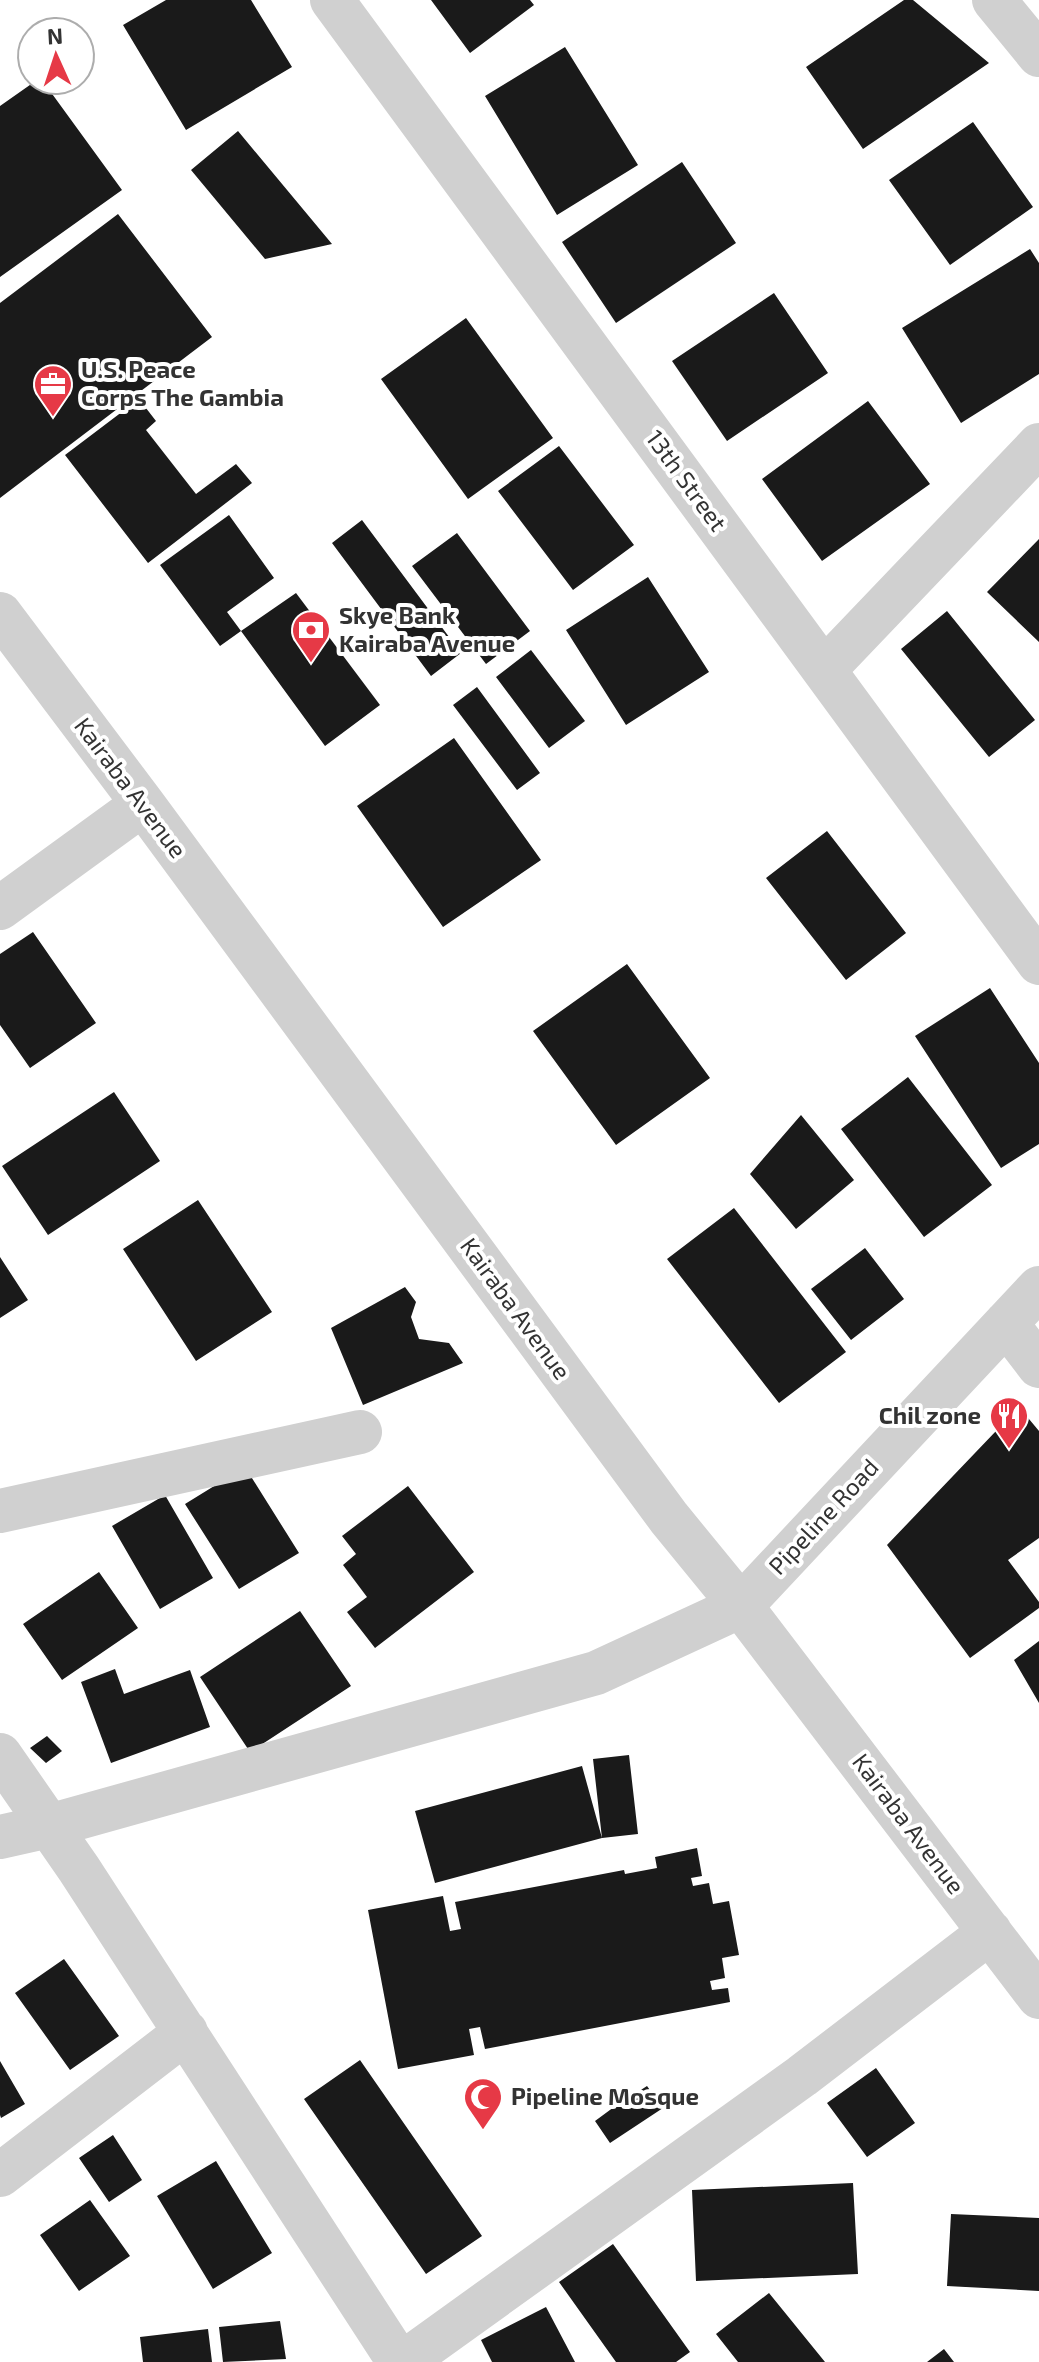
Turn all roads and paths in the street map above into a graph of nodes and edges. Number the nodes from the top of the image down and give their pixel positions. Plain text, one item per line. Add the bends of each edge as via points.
1 (332, 0) edge
2 (994, 0) edge
3 (1039, 55) edge
4 (1039, 445) edge
5 (0, 614) edge
6 (825, 669) junction
7 (143, 804) junction
8 (0, 908) edge
9 (1039, 963) edge
10 (1039, 1288) edge
11 (1006, 1323) junction
12 (1039, 1366) edge
13 (360, 1432) dead end
14 (0, 1511) edge
15 (741, 1606) junction
16 (0, 1755) edge
17 (49, 1826) junction
18 (0, 1837) edge
19 (990, 1932) junction
20 (1039, 1997) edge
21 (186, 2032) junction
22 (0, 2175) edge
23 (402, 2362) edge

1 - 6 street, 13th Street
2 - 3 street
4 - 6 street
5 - 7 street, Kairaba Avenue
6 - 9 street, 13th Street
7 - 8 street
7 - 15 street, Kairaba Avenue via 669,1518
10 - 11 street, Pipeline Road
11 - 12 street
11 - 15 street, Pipeline Road
13 - 14 street
15 - 17 street via 596,1673
15 - 19 street, Kairaba Avenue
16 - 17 street
17 - 18 street
17 - 21 street
19 - 20 street, Kairaba Avenue
19 - 23 street via 802,2076
21 - 22 street
21 - 23 street

